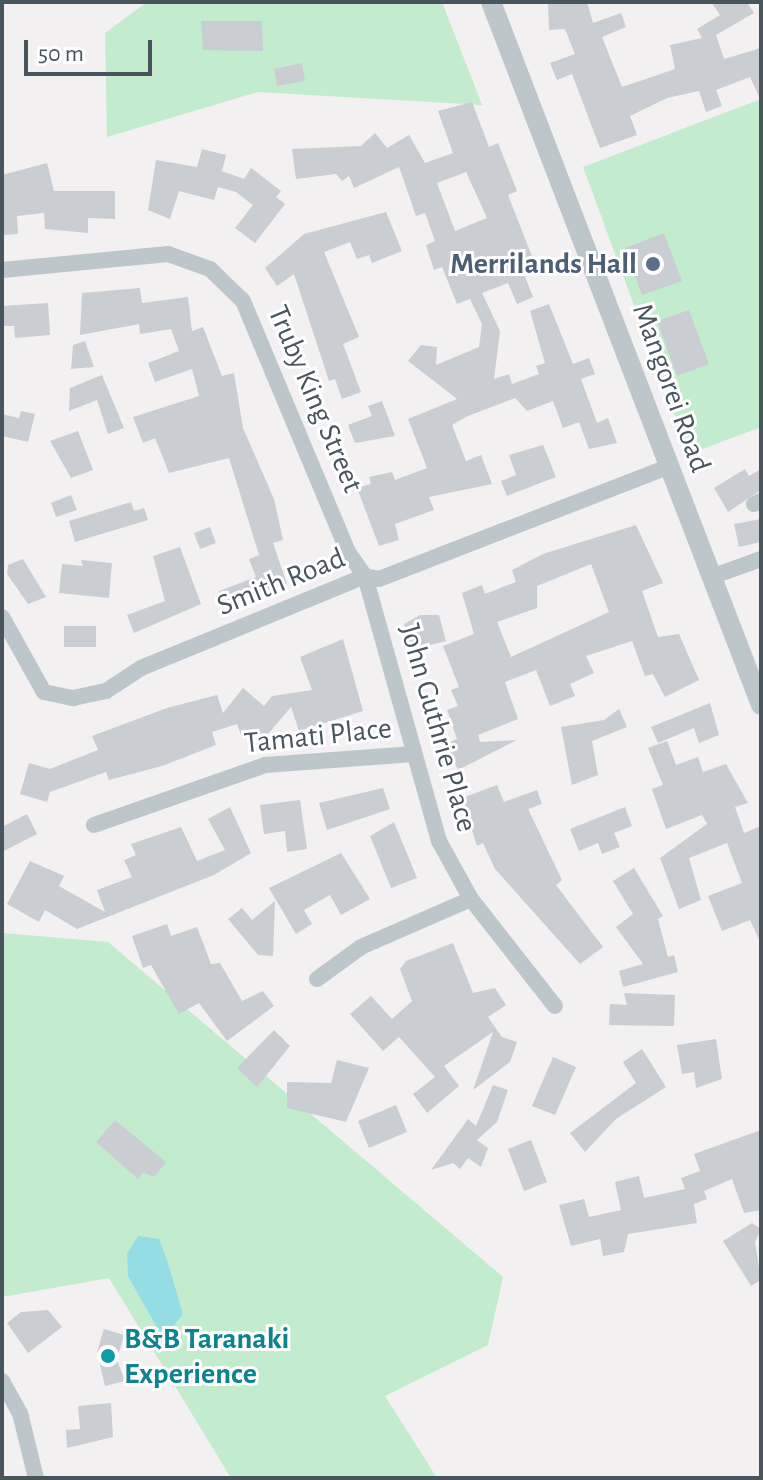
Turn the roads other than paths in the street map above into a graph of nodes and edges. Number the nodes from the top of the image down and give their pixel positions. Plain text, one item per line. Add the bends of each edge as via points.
1 (491, 2) edge
2 (2, 270) edge
3 (668, 467) junction
4 (761, 559) edge
5 (365, 576) junction
6 (711, 577) junction
7 (2, 617) edge
8 (761, 705) edge
9 (414, 754) junction
10 (94, 825) dead end
11 (471, 899) junction
12 (317, 979) dead end
13 (555, 1006) dead end
14 (2, 1381) edge
15 (36, 1478) edge

1 - 3 street, Mangorei Road
2 - 5 street, Truby King Street via 149,253 191,260 228,282 262,333 348,552
3 - 5 street, Smith Road via 379,579
3 - 6 street, Mangorei Road
4 - 6 street
5 - 7 street, Smith Road via 141,668 106,691 73,698 38,687
5 - 9 street, John Guthrie Place
6 - 8 street, Mangorei Road
9 - 10 street, Tamati Place via 265,765
9 - 11 street, John Guthrie Place via 439,841
11 - 12 street via 361,947
11 - 13 street, John Guthrie Place
14 - 15 street via 23,1423

